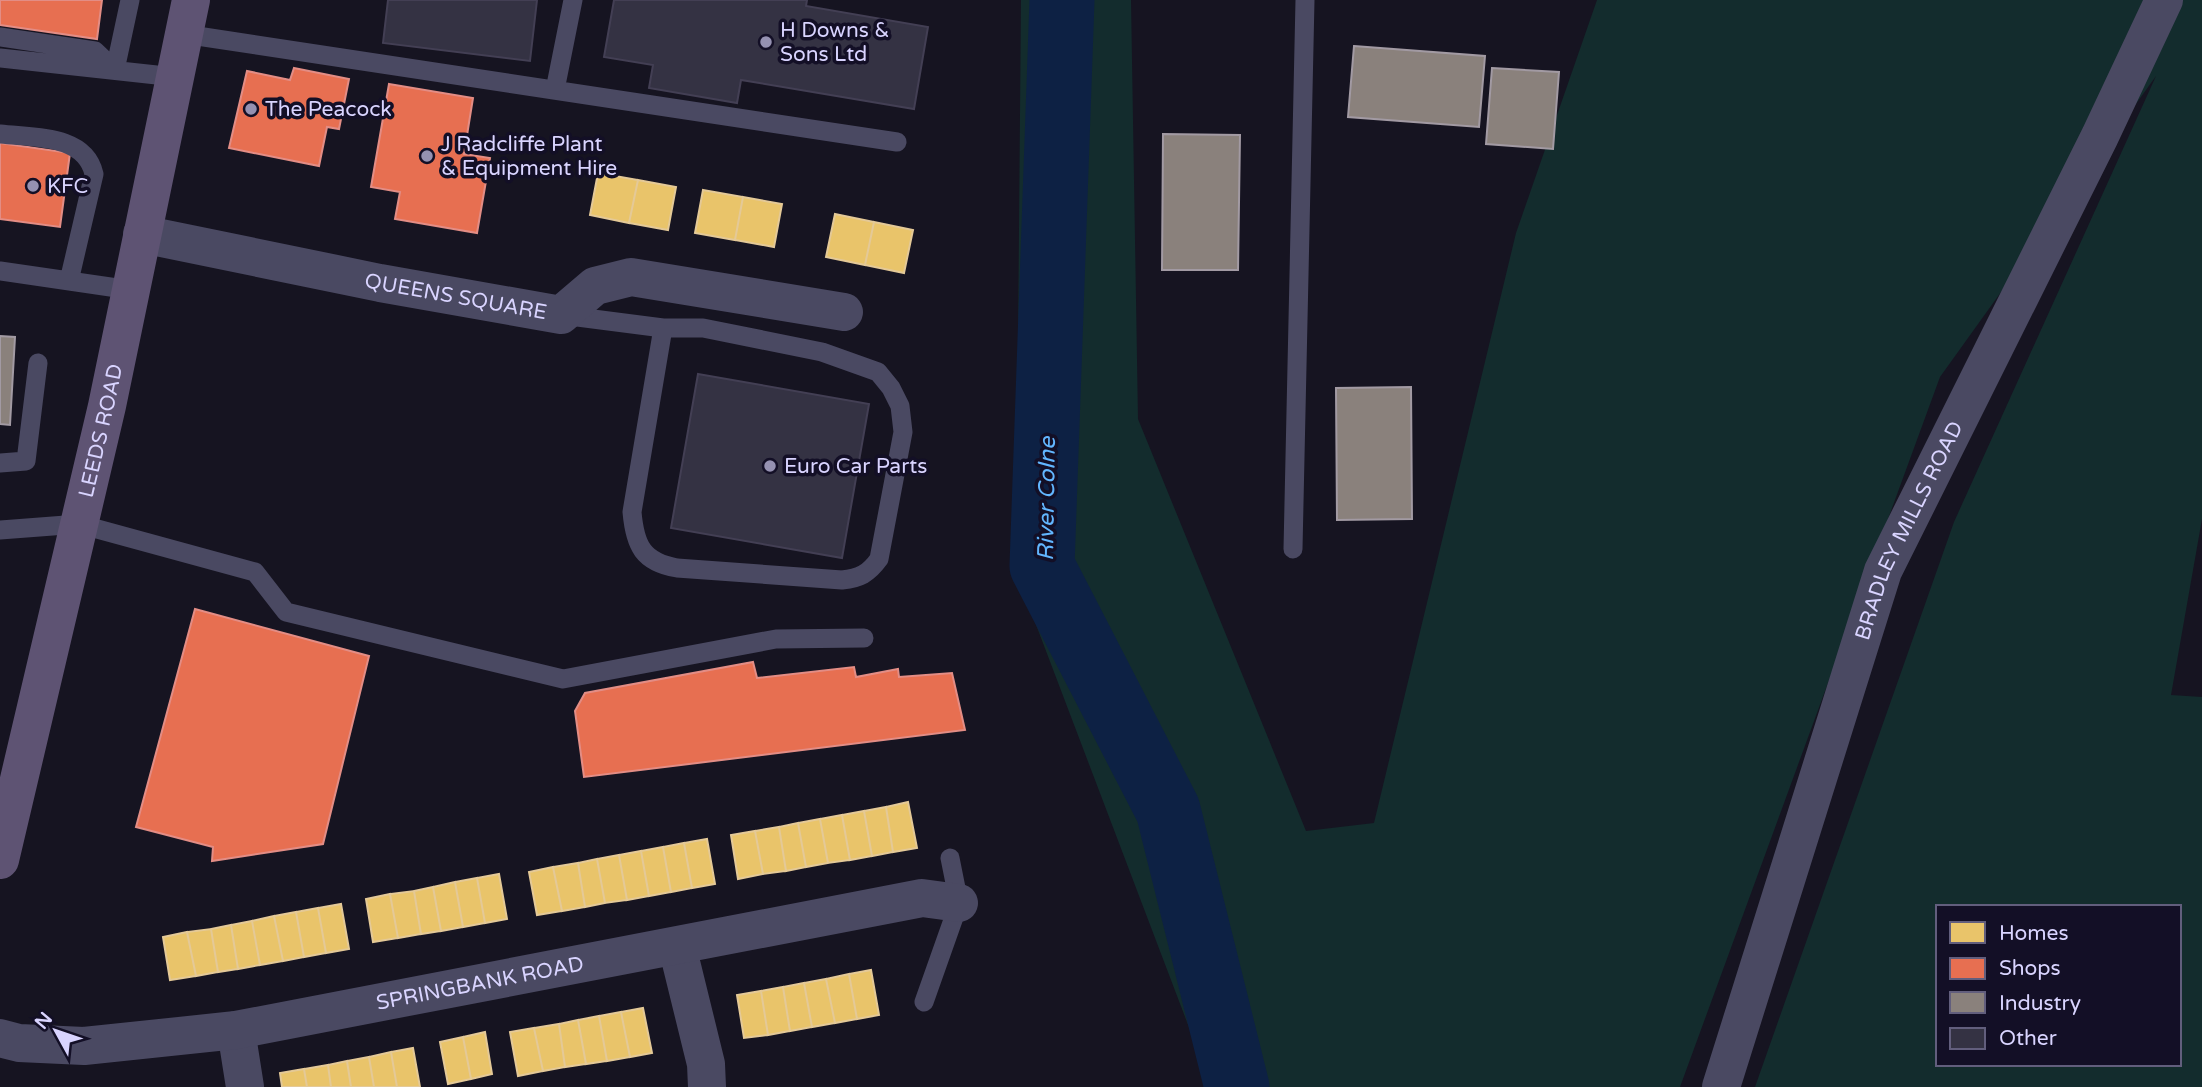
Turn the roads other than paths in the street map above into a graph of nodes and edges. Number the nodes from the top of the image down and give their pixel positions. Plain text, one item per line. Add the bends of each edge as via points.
1 (130, 0) edge
2 (573, 0) edge
3 (1305, 0) edge
4 (2164, 0) edge
5 (188, 17) edge
6 (0, 37) edge
7 (0, 58) edge
8 (115, 70) junction
9 (175, 77) junction
10 (555, 90) junction
11 (0, 134) edge
12 (897, 142) dead end
13 (142, 234) junction
14 (2, 267) edge
15 (69, 281) junction
16 (131, 290) junction
17 (844, 312) dead end
18 (561, 315) junction
19 (663, 328) junction
20 (38, 363) dead end
21 (0, 463) edge
22 (79, 524) junction
23 (0, 530) edge
24 (1293, 549) dead end
25 (864, 638) dead end
26 (950, 858) dead end
27 (0, 860) edge
28 (959, 903) junction
29 (677, 946) junction
30 (924, 1002) dead end
31 (236, 1030) junction
32 (0, 1038) edge
33 (245, 1087) edge
34 (707, 1087) edge
35 (1721, 1087) edge

1 - 8 lane
2 - 10 lane
3 - 24 lane
4 - 35 street, BRADLEY MILLS ROAD via 1883,571
5 - 9 main road, LEEDS ROAD
5 - 10 lane
6 - 8 lane via 95,51
7 - 8 lane
8 - 9 lane
9 - 13 main road, LEEDS ROAD
10 - 12 lane
11 - 15 lane via 66,143 91,161 94,174
13 - 16 main road, LEEDS ROAD
13 - 18 street, QUEENS SQUARE
14 - 15 lane
15 - 16 lane
16 - 22 main road, LEEDS ROAD
17 - 18 street, QUEENS SQUARE via 631,277 594,286
18 - 19 lane
19 - 19 lane via 703,327 822,352 878,372 900,406 903,432 879,559 869,572 842,580 677,568 655,564 641,549 632,512
20 - 21 lane via 26,461
22 - 23 lane
22 - 25 lane via 255,572 286,612 563,679 776,639
22 - 27 main road, LEEDS ROAD
26 - 28 lane
28 - 29 street, SPRINGBANK ROAD via 922,898
28 - 30 lane
29 - 31 street, SPRINGBANK ROAD
29 - 34 street via 706,1064
31 - 32 street, SPRINGBANK ROAD via 84,1046
31 - 33 street

